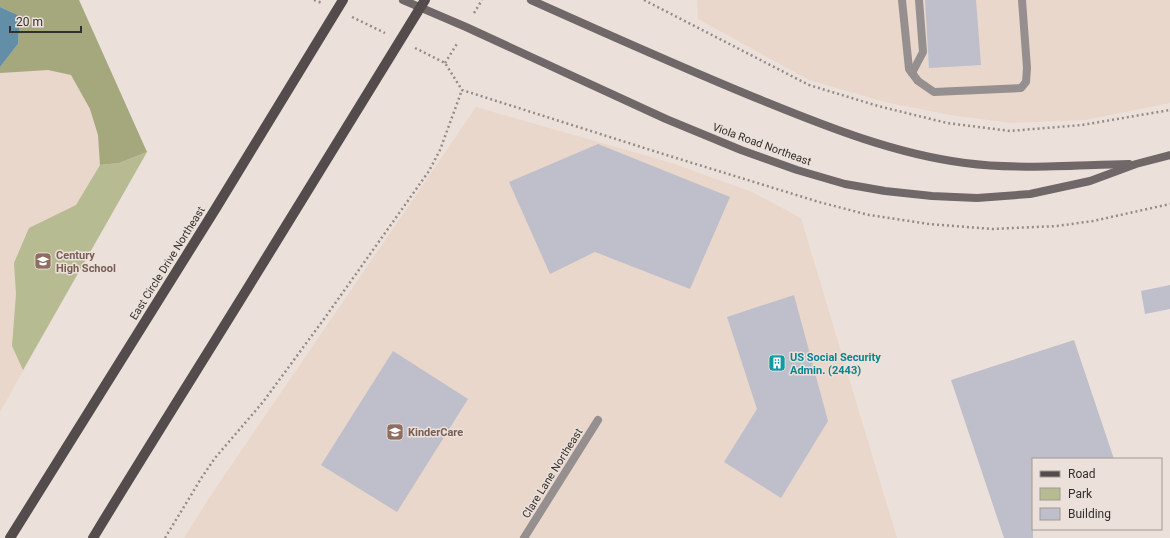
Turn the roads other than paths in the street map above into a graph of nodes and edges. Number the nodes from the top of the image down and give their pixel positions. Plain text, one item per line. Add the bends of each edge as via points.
1 (343, 0) edge
2 (403, 0) edge
3 (531, 0) edge
4 (902, 0) edge
5 (919, 0) edge
6 (1022, 0) edge
7 (423, 4) edge
8 (912, 73) junction
9 (1170, 155) edge
10 (1136, 164) junction
11 (598, 420) dead end
12 (10, 538) edge
13 (93, 538) edge
14 (524, 538) edge

1 - 12 main road, East Circle Drive Northeast
2 - 7 main road, Viola Road Northeast
3 - 10 main road, Viola Road Northeast via 809,120 918,155 965,163 1015,167
4 - 8 street via 909,69
5 - 8 street via 922,52
6 - 8 street via 1027,68 1026,82 1021,88 934,92 918,81
7 - 10 main road, Viola Road Northeast via 473,30 666,119 755,155 845,184 885,191 976,198 1030,194 1090,181
7 - 13 main road
9 - 10 main road, Viola Road Northeast
11 - 14 street, Clare Lane Northeast

